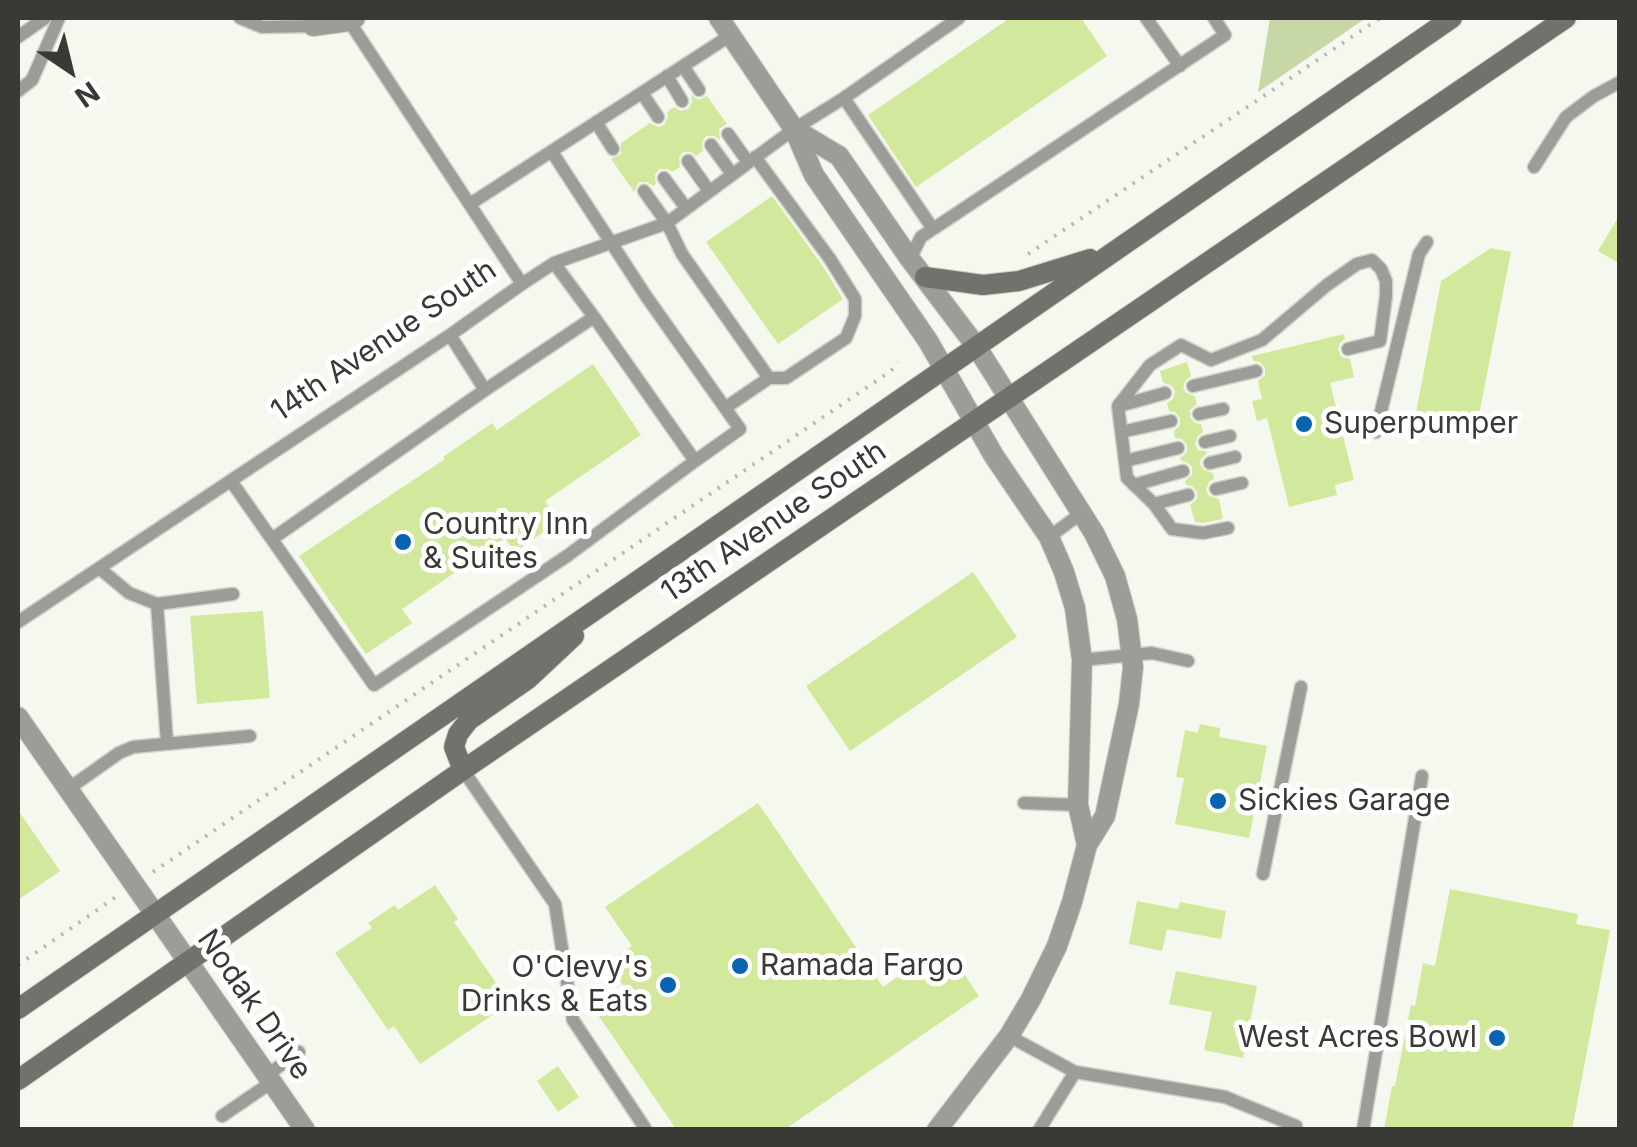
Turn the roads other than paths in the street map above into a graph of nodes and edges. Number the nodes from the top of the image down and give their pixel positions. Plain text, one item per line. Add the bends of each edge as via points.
1 (46, 18) edge
2 (59, 18) edge
3 (240, 18) edge
4 (960, 18) edge
5 (1146, 18) edge
6 (1214, 18) edge
7 (1452, 18) edge
8 (1566, 18) edge
9 (352, 19) edge
10 (312, 26) joint
11 (725, 26) edge
12 (18, 37) edge
13 (683, 66) junction
14 (1180, 66) junction
15 (667, 76) junction
16 (1620, 82) edge
17 (698, 90) dead end
18 (18, 91) edge
19 (642, 93) junction
20 (844, 98) junction
21 (682, 101) dead end
22 (658, 118) dead end
23 (596, 122) junction
24 (794, 129) junction
25 (728, 134) dead end
26 (711, 146) dead end
27 (613, 148) dead end
28 (552, 152) junction
29 (752, 159) junction
30 (688, 161) dead end
31 (1534, 167) dead end
32 (732, 174) junction
33 (664, 178) dead end
34 (644, 191) dead end
35 (710, 191) junction
36 (470, 204) junction
37 (686, 208) junction
38 (666, 223) junction
39 (933, 229) junction
40 (1427, 242) dead end
41 (612, 244) junction
42 (1115, 250) junction
43 (910, 258) junction
44 (554, 263) junction
45 (925, 277) junction
46 (522, 284) junction
47 (594, 317) junction
48 (450, 334) junction
49 (976, 346) junction
50 (1348, 349) dead end
51 (1212, 360) junction
52 (944, 369) junction
53 (1256, 372) dead end
54 (769, 378) junction
55 (1216, 380) junction
56 (1193, 386) dead end
57 (485, 390) junction
58 (1165, 393) dead end
59 (1010, 398) junction
60 (1118, 406) junction
61 (726, 408) junction
62 (1223, 409) dead end
63 (1199, 414) dead end
64 (1171, 421) dead end
65 (974, 422) junction
66 (1121, 432) junction
67 (1376, 432) dead end
68 (1230, 436) dead end
69 (1206, 442) dead end
70 (1178, 448) dead end
71 (1235, 457) dead end
72 (695, 460) junction
73 (1125, 462) junction
74 (1210, 464) dead end
75 (1183, 470) dead end
76 (231, 481) junction
77 (1242, 482) dead end
78 (1134, 485) junction
79 (1216, 489) dead end
80 (1188, 496) dead end
81 (1154, 504) junction
82 (1083, 512) junction
83 (1228, 528) dead end
84 (1049, 537) junction
85 (272, 539) junction
86 (99, 568) junction
87 (233, 594) dead end
88 (614, 596) junction
89 (157, 604) junction
90 (18, 622) edge
91 (1131, 655) junction
92 (1082, 660) junction
93 (1188, 661) dead end
94 (1301, 687) dead end
95 (18, 717) edge
96 (250, 736) dead end
97 (167, 743) junction
98 (463, 770) junction
99 (1422, 776) dead end
100 (68, 789) junction
101 (1024, 803) dead end
102 (1078, 806) junction
103 (1087, 845) junction
104 (1263, 874) dead end
105 (154, 915) junction
106 (187, 962) junction
107 (18, 1009) edge
108 (1009, 1036) junction
109 (299, 1052) dead end
110 (1075, 1072) junction
111 (270, 1078) junction
112 (18, 1080) edge
113 (222, 1116) dead end
114 (645, 1128) edge
115 (306, 1130) edge
116 (937, 1130) edge
117 (1040, 1130) edge
118 (1296, 1130) edge
119 (1363, 1130) edge

1 - 12 lane
2 - 18 lane via 32,80
3 - 10 lane via 262,27
4 - 20 lane
5 - 14 lane
6 - 14 lane via 1225,34
7 - 42 main road, 13th Avenue South
8 - 59 main road, 13th Avenue South
9 - 10 street, 14th Avenue South
9 - 36 lane, 14th Avenue South
11 - 13 lane
11 - 24 street
13 - 15 lane
13 - 17 lane
14 - 39 lane
15 - 19 lane
15 - 21 lane
16 - 31 lane via 1566,117
19 - 22 lane
19 - 23 lane
20 - 24 lane
20 - 39 lane
23 - 27 lane
23 - 28 lane
24 - 29 lane
24 - 43 street via 839,156
24 - 52 street via 814,175
25 - 29 lane
26 - 32 lane
28 - 36 lane
28 - 41 lane
29 - 32 lane
29 - 54 lane via 855,299 846,338 786,378
30 - 35 lane
32 - 35 lane
33 - 37 lane
34 - 38 lane
35 - 37 lane
36 - 46 lane, 14th Avenue South
37 - 38 lane
38 - 41 lane
38 - 54 lane
39 - 43 lane
40 - 67 lane
41 - 44 lane
41 - 61 lane
42 - 45 main road via 1019,281 982,286
42 - 49 main road, 13th Avenue South
43 - 45 street
44 - 46 lane
44 - 47 lane
45 - 49 street
46 - 48 lane, 14th Avenue South
47 - 57 lane
47 - 72 lane
48 - 57 lane
48 - 76 lane, 14th Avenue South
49 - 52 main road, 13th Avenue South
49 - 59 street
50 - 51 lane via 1380,341 1386,281 1372,260 1327,285 1262,340
51 - 55 lane
51 - 60 lane via 1181,345 1150,365
52 - 65 street
52 - 88 main road, 13th Avenue South
53 - 55 lane
54 - 61 lane
55 - 56 lane
57 - 85 lane
58 - 60 lane
59 - 65 main road, 13th Avenue South
59 - 82 street
60 - 66 lane
61 - 72 lane via 740,429
62 - 63 lane
64 - 66 lane
65 - 84 street
65 - 98 main road, 13th Avenue South
66 - 73 lane
68 - 69 lane
70 - 73 lane
71 - 74 lane
72 - 85 lane via 567,556 374,685
73 - 78 lane
75 - 78 lane
76 - 85 lane
76 - 86 lane, 14th Avenue South
77 - 79 lane
78 - 81 lane
80 - 81 lane
81 - 83 lane via 1172,529
82 - 84 lane
82 - 91 street via 1115,576
84 - 92 street via 1076,608
86 - 89 lane via 129,593
86 - 90 lane, 14th Avenue South
87 - 89 lane
88 - 98 main road via 528,679 469,720 454,747
88 - 105 main road, 13th Avenue South
89 - 97 lane
91 - 92 lane
91 - 93 lane
91 - 103 street via 1130,704 1104,816
92 - 102 street
94 - 104 lane
95 - 100 street, Nodak Drive
96 - 97 lane
97 - 100 lane via 119,753
98 - 106 main road, 13th Avenue South
98 - 114 lane via 555,904 572,1020
99 - 119 lane
100 - 105 street, Nodak Drive
101 - 102 lane
102 - 103 street
103 - 108 street via 1057,946
105 - 106 street, Nodak Drive
105 - 107 main road, 13th Avenue South
106 - 111 street, Nodak Drive
106 - 112 main road, 13th Avenue South
108 - 110 lane
108 - 116 street
109 - 111 lane
110 - 117 lane
110 - 118 lane via 1225,1098
111 - 113 lane
111 - 115 street, Nodak Drive

